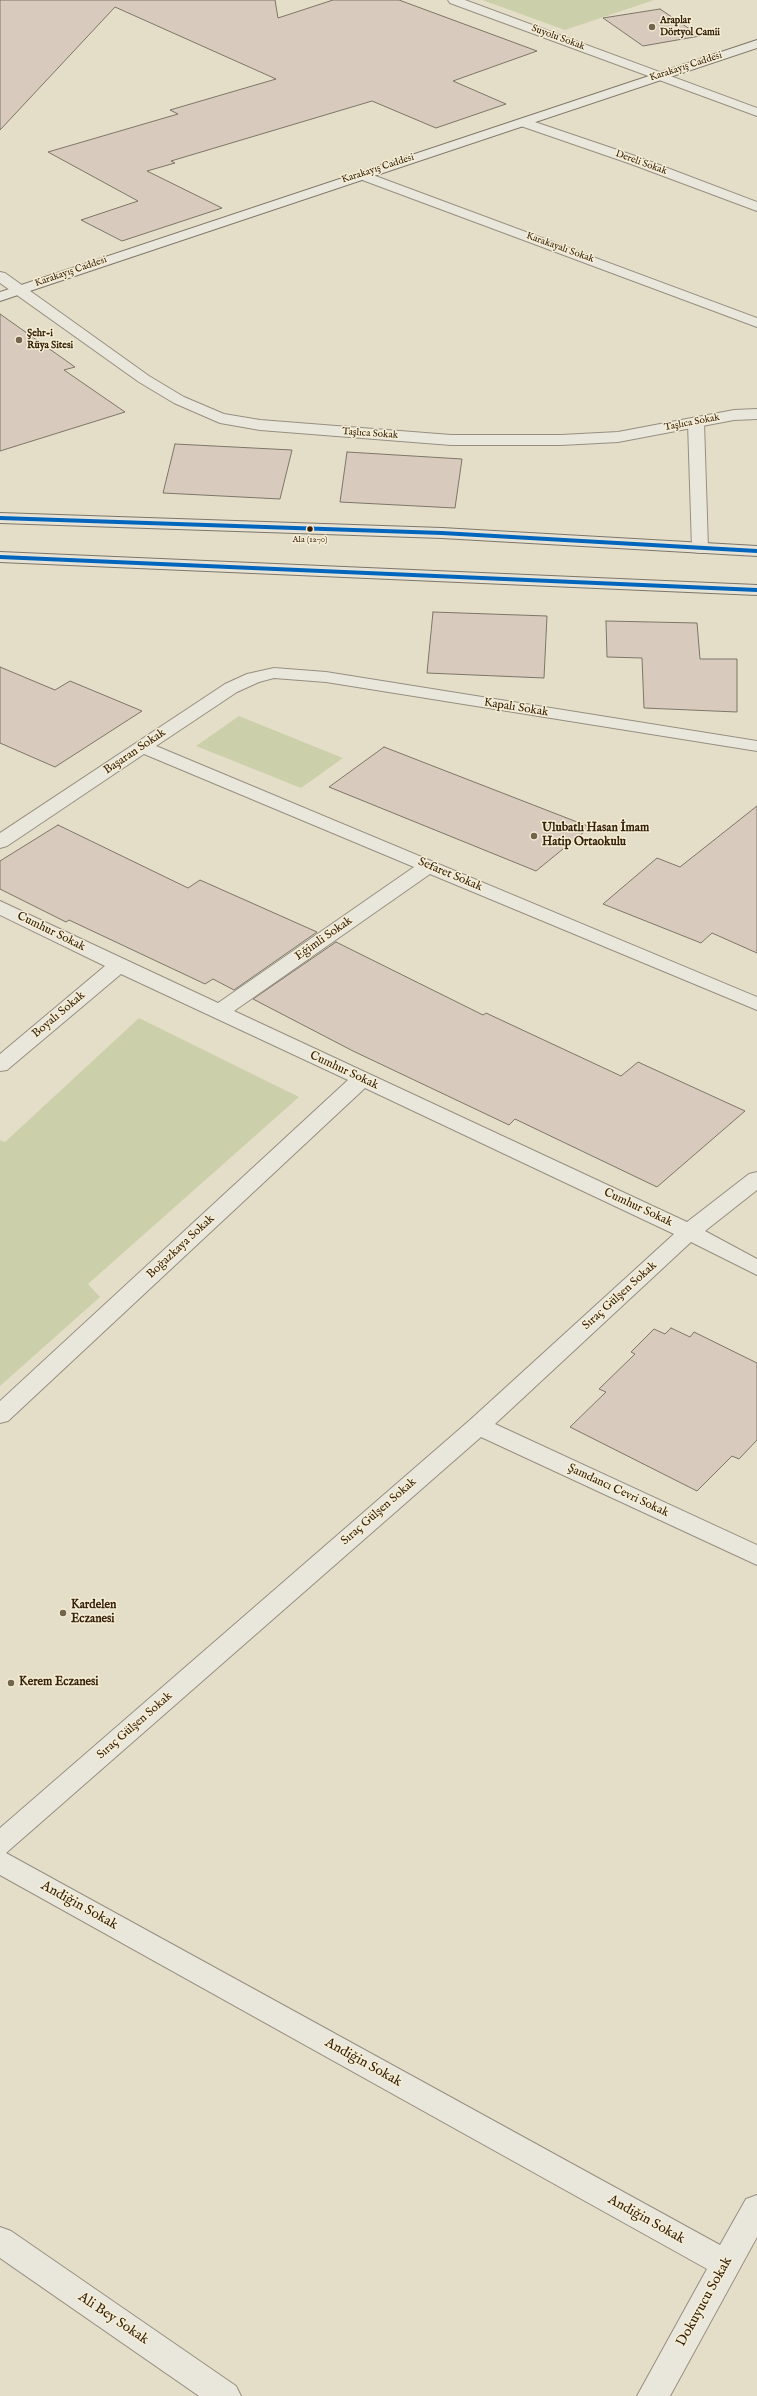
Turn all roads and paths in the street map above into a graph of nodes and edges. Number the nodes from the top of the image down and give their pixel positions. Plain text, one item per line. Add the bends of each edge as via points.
1 (454, 0) edge
2 (757, 44) edge
3 (661, 75) junction
4 (757, 112) edge
5 (523, 122) junction
6 (362, 175) junction
7 (757, 207) edge
8 (0, 276) edge
9 (19, 289) junction
10 (0, 297) edge
11 (757, 323) edge
12 (757, 414) edge
13 (696, 423) junction
14 (0, 518) edge
15 (700, 548) junction
16 (757, 551) edge
17 (0, 557) edge
18 (757, 590) edge
19 (274, 672) joint
20 (757, 746) edge
21 (143, 747) junction
22 (0, 842) edge
23 (429, 866) junction
24 (0, 907) edge
25 (119, 966) junction
26 (757, 1004) edge
27 (219, 1012) junction
28 (0, 1065) edge
29 (362, 1079) junction
30 (757, 1179) edge
31 (690, 1232) junction
32 (757, 1268) edge
33 (0, 1415) edge
34 (478, 1426) junction
35 (757, 1556) edge
36 (0, 1844) edge
37 (0, 1862) edge
38 (757, 2208) edge
39 (0, 2241) edge
40 (726, 2264) junction
41 (225, 2396) edge
42 (653, 2396) edge

1 - 3 street, Suyolu Sokak
2 - 3 street, Karakayış Caddesi
3 - 4 street, Suyolu Sokak
3 - 5 street, Karakayış Caddesi
5 - 6 street, Karakayış Caddesi
5 - 7 street, Dereli Sokak via 636,160
6 - 9 street, Karakayış Caddesi
6 - 11 street, Karakayalı Sokak
8 - 9 street, Taşlıca Sokak
9 - 10 street, Karakayış Caddesi
9 - 13 street, Taşlıca Sokak via 144,379 179,400 220,418 260,425 451,440 504,441 618,437
12 - 13 street, Taşlıca Sokak
13 - 15 street
14 - 15 main road via 442,533
15 - 16 main road
17 - 18 main road
19 - 20 street, Kapalı Sokak via 326,677
19 - 21 street, Başaran Sokak via 231,688
21 - 22 street, Başaran Sokak
21 - 23 street, Sefaret Sokak
23 - 26 street, Sefaret Sokak
23 - 27 street, Eğimli Sokak
24 - 25 street, Cumhur Sokak
25 - 27 street, Cumhur Sokak
25 - 28 street, Boyalı Sokak
27 - 29 street, Cumhur Sokak
29 - 31 street, Cumhur Sokak
29 - 33 street, Boğazkaya Sokak
30 - 31 street, Sıraç Gülşen Sokak
31 - 32 street, Cumhur Sokak
31 - 34 street, Sıraç Gülşen Sokak
34 - 35 street, Şamdancı Cevri Sokak
34 - 36 street, Sıraç Gülşen Sokak
37 - 40 street, Andiğin Sokak
38 - 40 street, Dokuyucu Sokak
39 - 41 street, Ali Bey Sokak
40 - 42 street, Dokuyucu Sokak

